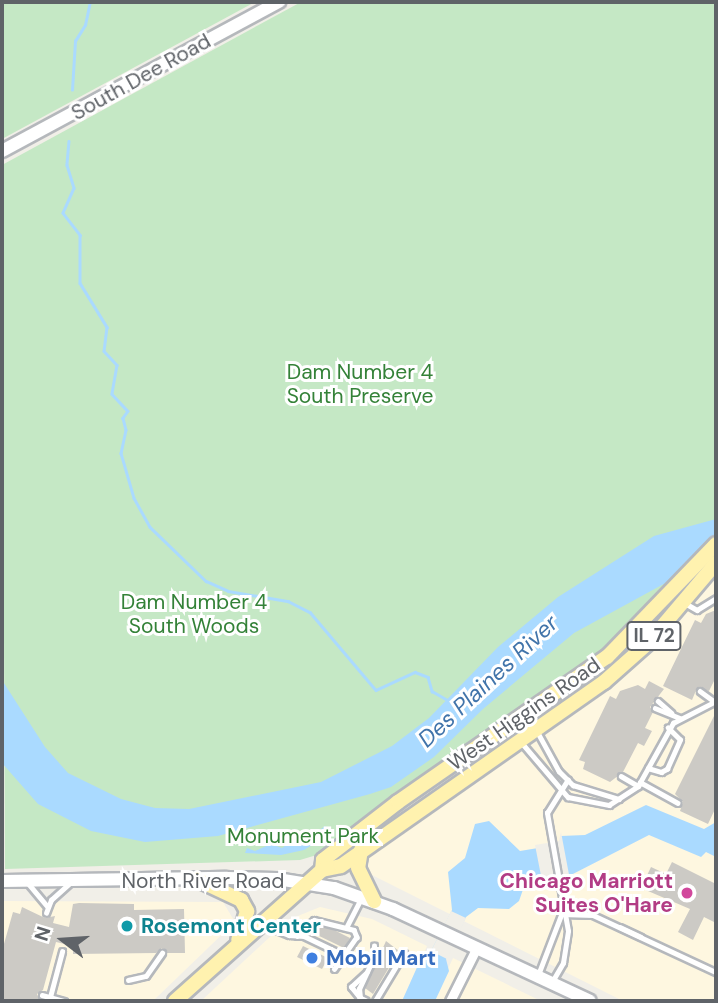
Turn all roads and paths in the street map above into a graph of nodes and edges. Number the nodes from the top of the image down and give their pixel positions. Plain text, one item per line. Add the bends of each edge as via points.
1 (279, 2) edge
2 (2, 152) edge
3 (716, 544) edge
4 (716, 563) edge
5 (716, 598) edge
6 (684, 602) junction
7 (700, 691) dead end
8 (658, 701) dead end
9 (715, 701) edge
10 (655, 708) dead end
11 (672, 713) junction
12 (681, 718) junction
13 (531, 721) junction
14 (668, 728) junction
15 (516, 733) junction
16 (648, 768) junction
17 (621, 776) dead end
18 (568, 780) junction
19 (639, 784) junction
20 (560, 790) junction
21 (620, 799) junction
22 (678, 803) dead end
23 (362, 850) junction
24 (323, 870) junction
25 (196, 878) junction
26 (25, 880) junction
27 (73, 880) junction
28 (2, 881) edge
29 (306, 883) junction
30 (368, 899) junction
31 (562, 914) junction
32 (260, 923) junction
33 (347, 926) junction
34 (297, 936) junction
35 (237, 943) junction
36 (374, 946) dead end
37 (477, 947) junction
38 (62, 952) dead end
39 (162, 953) dead end
40 (404, 953) dead end
41 (346, 957) junction
42 (335, 970) dead end
43 (716, 972) edge
44 (537, 975) junction
45 (128, 980) dead end
46 (552, 982) junction
47 (42, 995) dead end
48 (50, 997) junction
49 (64, 1001) edge
50 (175, 1001) edge
51 (366, 1001) edge
52 (375, 1001) edge
53 (450, 1001) edge
54 (590, 1001) edge

1 - 2 main road, South Dee Road
3 - 13 main road, West Higgins Road / IL 72 via 607,657
4 - 6 main road, West Higgins Road / IL 72
5 - 6 lane via 696,610
6 - 13 main road, West Higgins Road / IL 72 via 604,682
7 - 9 lane
8 - 11 lane
9 - 12 lane
10 - 11 lane
11 - 12 lane
12 - 14 lane
13 - 15 main road, West Higgins Road / IL 72
13 - 18 lane
14 - 16 lane
14 - 16 lane via 680,740 667,769
15 - 20 lane
15 - 23 main road, West Higgins Road / IL 72
15 - 24 main road, West Higgins Road / IL 72 via 380,816 323,860
16 - 19 lane
17 - 19 lane
18 - 20 lane
18 - 21 lane
19 - 21 lane
19 - 22 lane
20 - 21 lane via 587,803 609,805
20 - 31 lane via 547,813
23 - 24 main road, West Higgins Road / IL 72 via 341,866
23 - 30 main road via 358,868
24 - 29 main road, West Higgins Road / IL 72
25 - 27 main road, North River Road
25 - 29 main road, North River Road
25 - 35 main road via 242,900 247,911
26 - 27 main road, North River Road
26 - 27 lane via 47,910
26 - 28 main road, North River Road
29 - 30 main road, North River Road
29 - 32 main road, West Higgins Road / IL 72
30 - 33 lane
30 - 37 main road, North River Road
31 - 43 lane via 593,915
31 - 44 lane
31 - 46 lane via 568,931 563,963
32 - 34 lane
32 - 35 main road, West Higgins Road / IL 72
33 - 34 lane via 314,920
33 - 41 lane via 357,937
34 - 41 lane
35 - 50 main road, West Higgins Road / IL 72
36 - 51 lane via 360,998
37 - 44 main road, North River Road
37 - 53 street
38 - 48 lane
39 - 45 lane via 146,976
40 - 52 lane
41 - 42 lane
44 - 46 main road, North River Road
46 - 54 main road, North River Road
47 - 48 lane
48 - 49 lane

